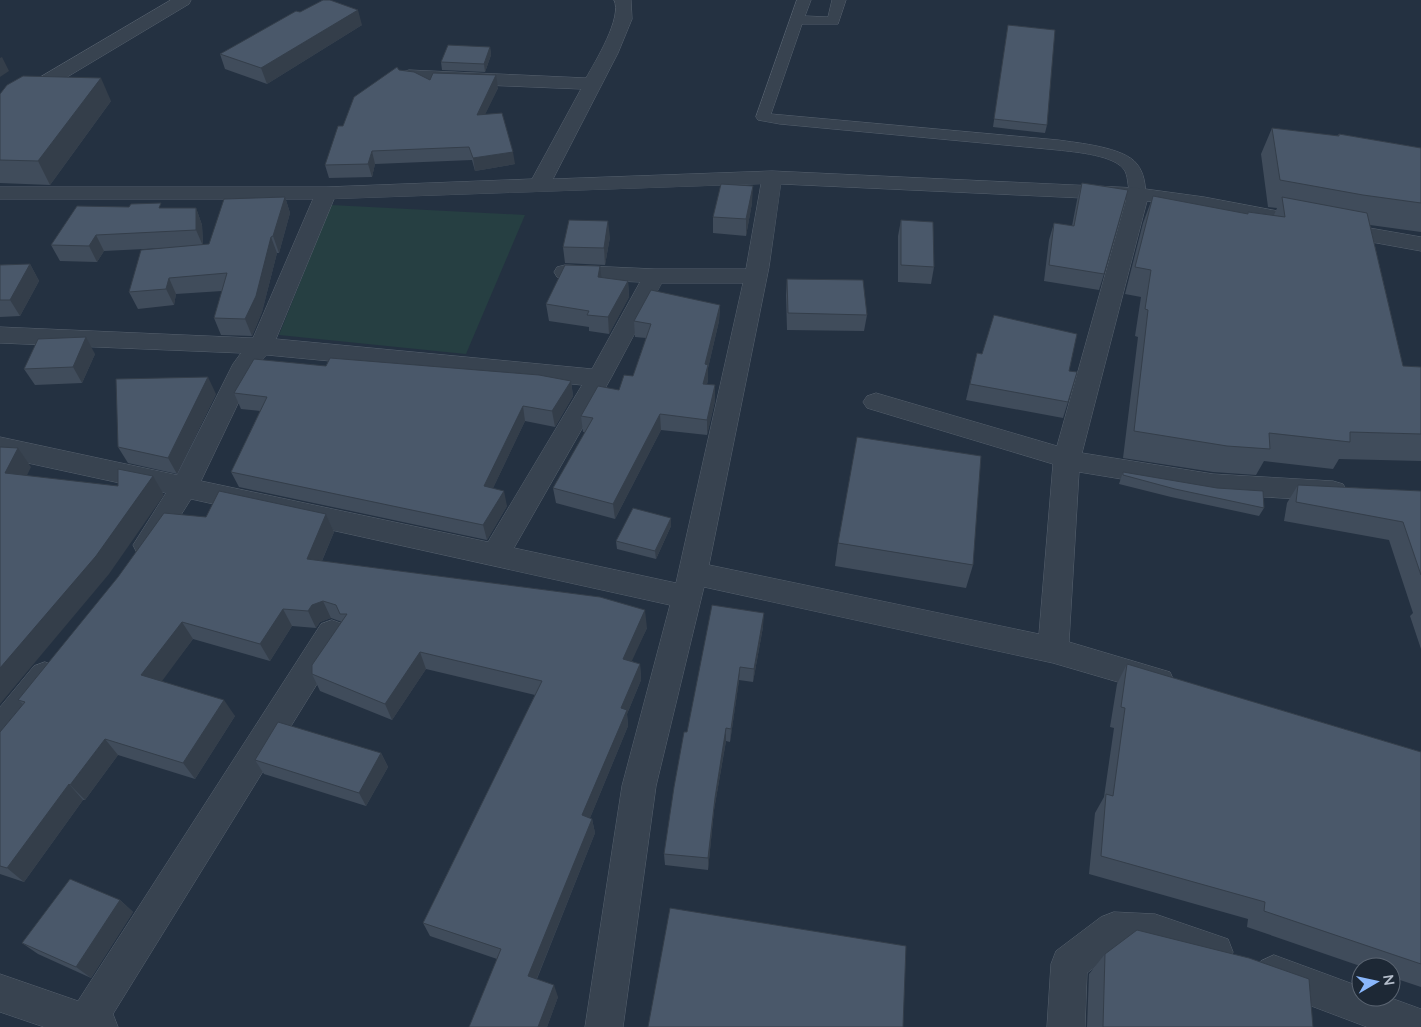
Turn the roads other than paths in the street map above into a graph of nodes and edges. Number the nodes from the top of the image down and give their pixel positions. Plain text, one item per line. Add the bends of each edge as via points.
1 (183, 0) edge
2 (622, 0) edge
3 (804, 0) edge
4 (840, 0) edge
5 (798, 20) junction
6 (409, 76) edge
7 (593, 84) junction
8 (0, 109) edge
9 (772, 177) junction
10 (539, 185) junction
11 (0, 193) edge
12 (326, 193) junction
13 (1138, 194) junction
14 (1421, 244) edge
15 (566, 272) edge
16 (655, 276) junction
17 (756, 276) junction
18 (0, 335) edge
19 (261, 346) junction
20 (599, 378) junction
21 (876, 402) dead end
22 (0, 447) edge
23 (1068, 459) junction
24 (184, 488) junction
25 (1358, 493) edge
26 (495, 556) junction
27 (134, 565) edge
28 (691, 585) junction
29 (332, 633) edge
30 (1053, 650) junction
31 (61, 656) edge
32 (1185, 689) edge
33 (0, 731) edge
34 (0, 993) edge
35 (92, 1024) edge
36 (604, 1027) edge
37 (1066, 1027) edge
38 (1418, 1027) edge

1 - 8 street
2 - 7 street via 623,19
3 - 5 lane
4 - 5 lane via 833,21
5 - 13 lane via 762,116 1105,152 1130,165
6 - 7 street
7 - 10 street
9 - 10 street
9 - 13 street
9 - 17 street
10 - 12 street
11 - 12 street
12 - 19 street
13 - 14 street via 1204,203
13 - 23 street
15 - 16 street
16 - 17 street
16 - 20 street
17 - 28 street
18 - 19 street
19 - 20 street
19 - 24 street via 245,364
20 - 26 street
21 - 23 street
22 - 24 street
23 - 25 street via 1213,484
23 - 30 street
24 - 26 street
24 - 27 street
26 - 28 street
28 - 30 street
28 - 36 street via 640,786
29 - 35 street
30 - 32 street
31 - 33 street
34 - 35 street
37 - 38 street via 1069,964 1114,930 1155,932

